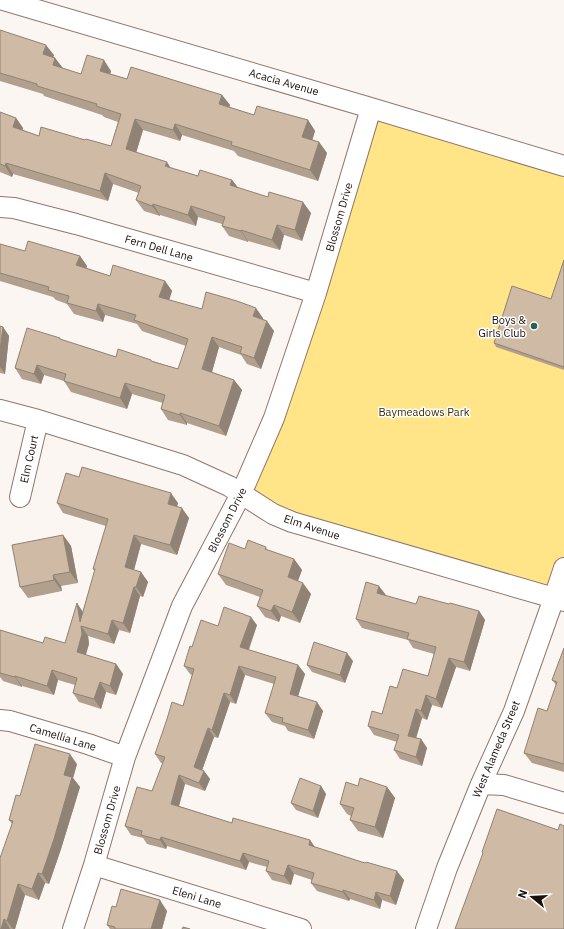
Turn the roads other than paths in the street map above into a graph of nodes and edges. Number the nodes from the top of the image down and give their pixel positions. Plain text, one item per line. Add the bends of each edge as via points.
1 (3, 0) edge
2 (371, 108) junction
3 (564, 166) edge
4 (0, 207) edge
5 (316, 293) junction
6 (0, 410) edge
7 (38, 420) junction
8 (241, 494) junction
9 (20, 497) dead end
10 (564, 568) edge
11 (559, 599) edge
12 (0, 720) edge
13 (125, 757) junction
14 (481, 784) junction
15 (564, 803) edge
16 (94, 865) junction
17 (73, 929) edge
18 (301, 929) edge
19 (426, 929) edge

1 - 2 street, Acacia Avenue
2 - 3 street, Acacia Avenue
2 - 5 street, Blossom Drive
4 - 5 street, Fern Dell Lane via 14,208 76,224
5 - 8 street, Blossom Drive via 274,418
6 - 7 street, Elm Avenue
7 - 8 street, Elm Avenue via 183,465
7 - 9 street, Elm Court
8 - 11 street, Elm Avenue via 273,514 292,522
8 - 13 street, Blossom Drive via 182,606
10 - 11 street, West Alameda Street
11 - 14 street, West Alameda Street via 514,712
12 - 13 street, Camellia Lane
13 - 16 street, Blossom Drive
14 - 15 street via 504,785
14 - 19 street, West Alameda Street
16 - 17 street, Blossom Drive
16 - 18 street, Eleni Lane

